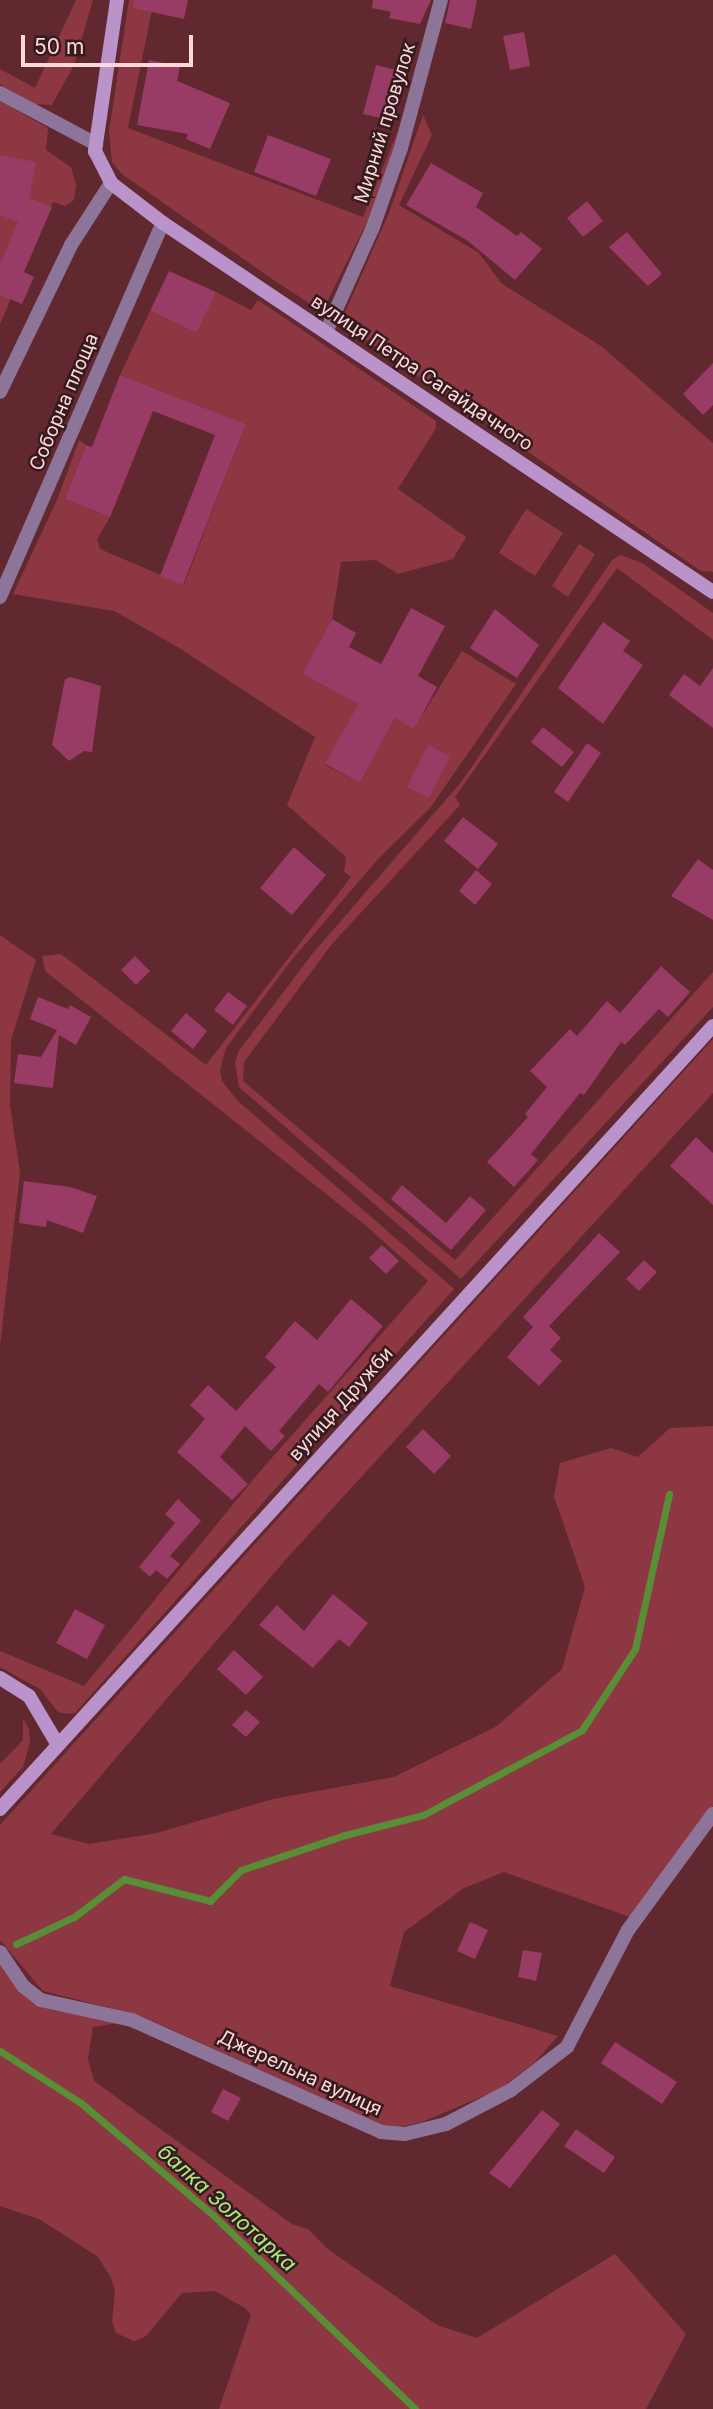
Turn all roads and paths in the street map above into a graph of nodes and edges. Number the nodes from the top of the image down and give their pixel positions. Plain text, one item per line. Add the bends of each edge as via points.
1 (117, 0) edge
2 (441, 0) edge
3 (0, 93) edge
4 (96, 144) junction
5 (111, 183) junction
6 (163, 223) junction
7 (326, 332) junction
8 (0, 392) edge
9 (713, 593) edge
10 (0, 597) edge
11 (713, 1026) edge
12 (0, 1678) edge
13 (58, 1745) junction
14 (0, 1809) edge
15 (713, 1814) edge
16 (0, 1952) edge

1 - 4 street
2 - 7 street, Мирний провулок via 401,148 373,228
3 - 4 street
4 - 5 street via 98,163
5 - 6 street, вулиця Петра Сагайдачного
5 - 8 street via 71,245
6 - 7 street, вулиця Петра Сагайдачного
6 - 10 street, Соборна площа
7 - 9 street, вулиця Петра Сагайдачного
11 - 13 street, вулиця Дружби
12 - 13 street via 29,1696
13 - 14 street, вулиця Дружби
15 - 16 street, Джерельна вулиця via 628,1930 566,2047 511,2090 446,2123 405,2134 381,2132 310,2096 132,2020 41,2000 23,1986

